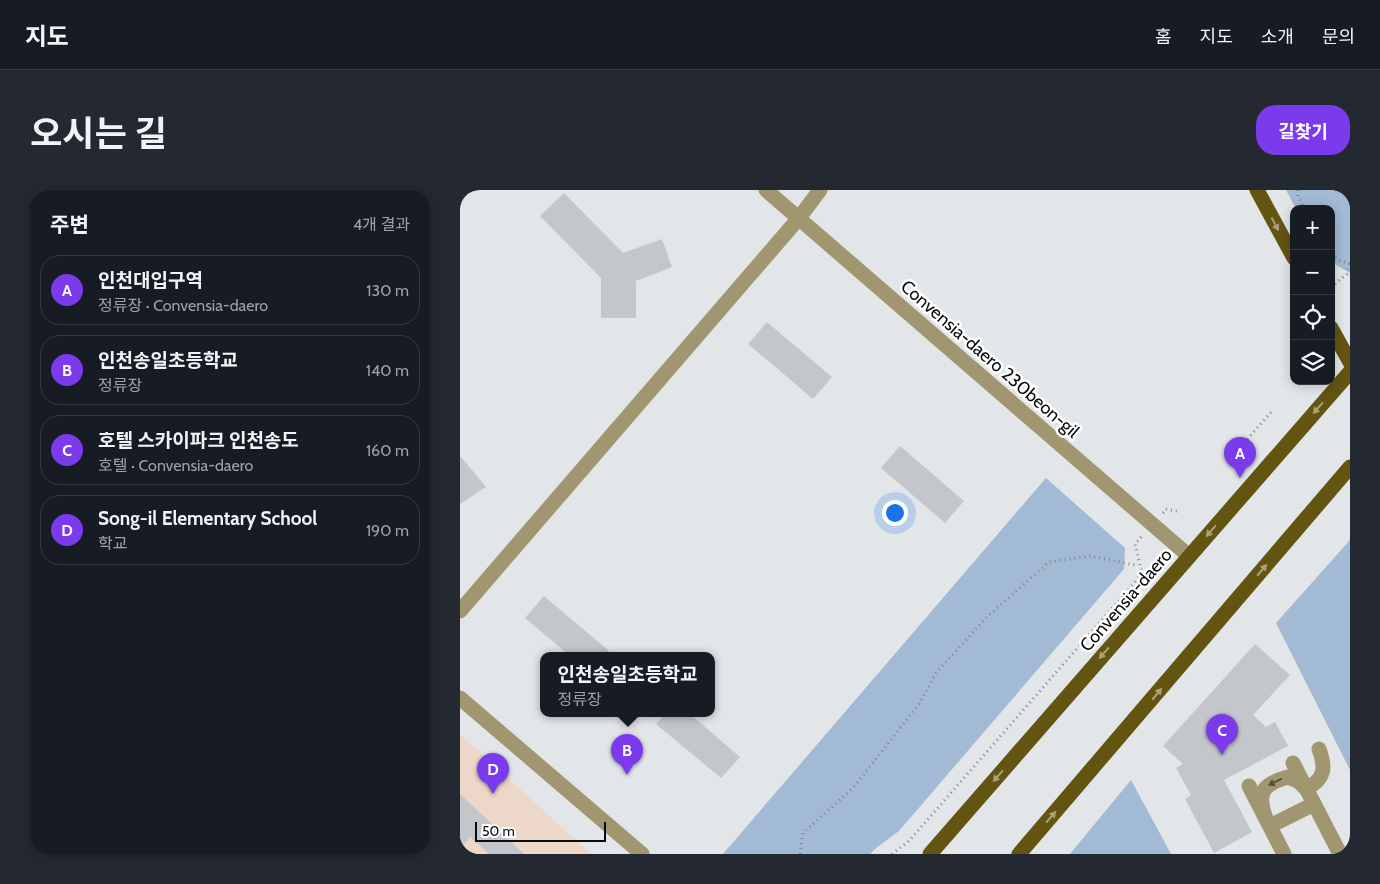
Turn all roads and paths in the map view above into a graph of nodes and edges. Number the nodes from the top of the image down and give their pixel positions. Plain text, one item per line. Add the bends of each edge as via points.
1 (766, 190) edge
2 (820, 190) edge
3 (1257, 190) edge
4 (1298, 190) edge
5 (1302, 205) edge
6 (799, 218) junction
7 (1290, 251) edge
8 (1335, 257) edge
9 (1350, 263) edge
10 (1335, 284) edge
11 (1335, 335) edge
12 (1350, 362) edge
13 (1350, 372) edge
14 (1272, 411) dead end
15 (1244, 443) dead end
16 (1350, 468) edge
17 (1166, 509) dead end
18 (1180, 512) dead end
19 (1135, 544) dead end
20 (1189, 556) junction
21 (1135, 565) dead end
22 (460, 611) edge
23 (460, 698) edge
24 (1319, 749) dead end
25 (1293, 763) dead end
26 (1249, 786) dead end
27 (1310, 796) junction
28 (1267, 821) junction
29 (642, 854) edge
30 (800, 854) edge
31 (892, 854) edge
32 (930, 854) edge
33 (1019, 854) edge
34 (1284, 854) edge
35 (1340, 854) edge

1 - 6 street, Convensia-daero 230beon-gil
2 - 6 street
3 -> 7 main road
4 - 5 path
6 - 20 street, Convensia-daero 230beon-gil
6 - 22 street
8 - 9 path
9 - 10 path via 1348,274
11 - 12 main road
13 -> 20 main road, Convensia-daero
14 - 15 path
33 -> 16 main road
17 - 18 path
19 - 31 path via 1142,574 909,842
20 -> 32 main road, Convensia-daero
21 - 30 path via 1091,556 1048,562 987,617 936,673 919,704 853,788 803,833
23 - 29 street
24 - 27 street via 1323,764 1321,776
25 - 27 street
26 - 28 street
27 - 28 street
27 -> 28 street via 1298,781 1288,777 1267,786 1261,798
27 - 35 street
28 - 34 street

